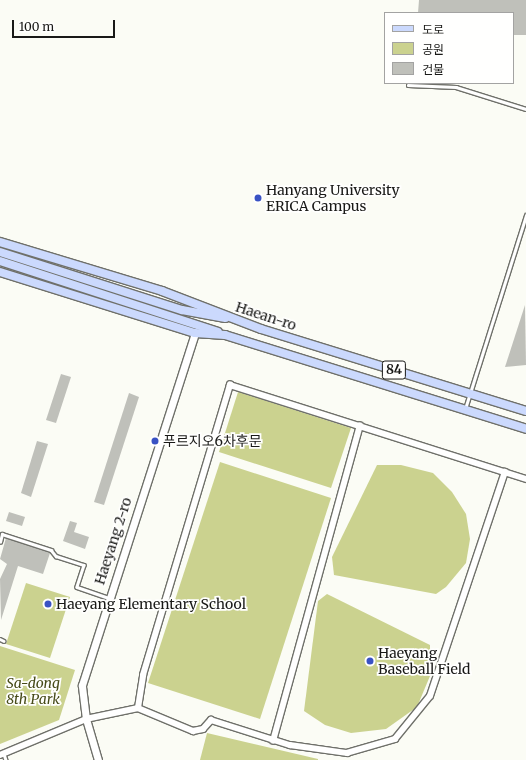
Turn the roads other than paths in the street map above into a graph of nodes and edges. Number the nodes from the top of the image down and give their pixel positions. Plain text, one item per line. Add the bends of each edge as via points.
1 (408, 85) dead end
2 (526, 109) edge
3 (526, 215) edge
4 (0, 242) edge
5 (0, 252) edge
6 (0, 261) edge
7 (0, 272) edge
8 (229, 318) junction
9 (194, 332) junction
10 (224, 335) junction
11 (470, 394) junction
12 (465, 409) junction
13 (526, 411) edge
14 (360, 426) junction
15 (526, 428) edge
16 (505, 472) junction
17 (526, 479) edge
18 (0, 542) edge
19 (109, 598) junction
20 (0, 639) edge
21 (4, 641) dead end
22 (138, 708) junction
23 (86, 719) junction
24 (273, 741) junction
25 (2, 754) edge
26 (6, 760) edge
27 (98, 760) edge

1 - 2 lane via 456,87
3 - 11 lane
4 - 8 main road, Haean-ro / 84 via 176,296 206,306
5 - 8 main road via 182,310
6 - 10 main road via 198,323
7 - 9 main road, 84
8 - 11 main road, Haean-ro / 84
9 - 10 main road, 84
9 - 19 street, Haeyang 2-ro
10 - 12 main road, 84
11 - 12 lane
11 - 13 main road, Haean-ro / 84
12 - 15 main road, 84
14 - 16 street
14 - 22 street via 230,385 142,675
14 - 24 street
16 - 17 street
16 - 24 street via 430,696 395,739 347,753
18 - 19 lane via 2,534 51,550 56,556 84,565 77,587
19 - 23 street, Haeyang 2-ro via 82,685
20 - 21 lane
22 - 23 street
22 - 24 street via 193,731 203,729 211,720
23 - 25 street
23 - 27 street, Haeyang 2-ro
25 - 26 lane

